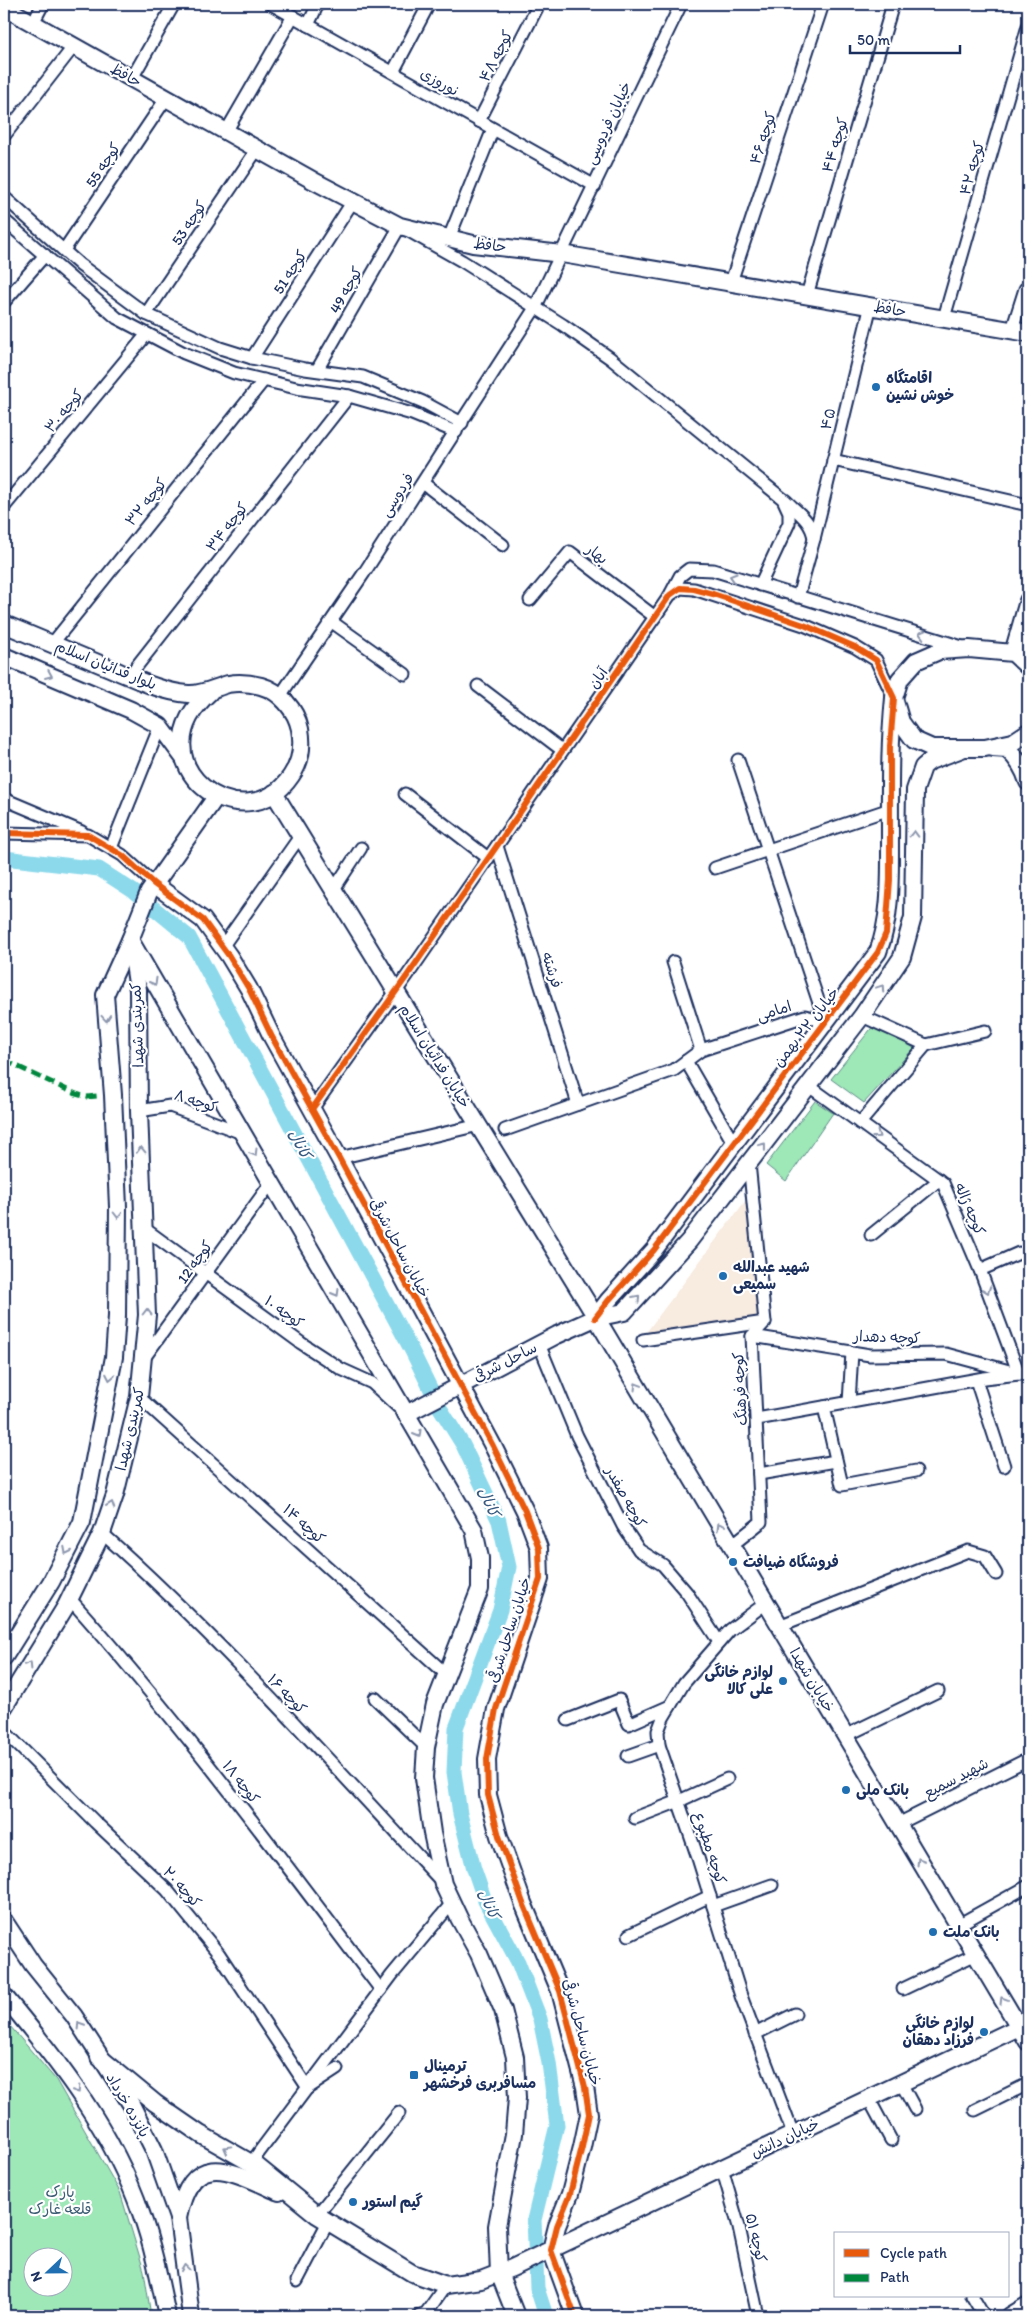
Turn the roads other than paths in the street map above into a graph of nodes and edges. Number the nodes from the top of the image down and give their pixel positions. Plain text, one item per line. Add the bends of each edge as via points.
1 (43, 4) edge
2 (174, 4) edge
3 (271, 4) edge
4 (318, 4) edge
5 (429, 4) edge
6 (539, 4) edge
7 (681, 4) edge
8 (823, 4) edge
9 (893, 4) edge
10 (5, 9) edge
11 (293, 16) junction
12 (32, 23) junction
13 (308, 25) junction
14 (1028, 26) edge
15 (74, 46) junction
16 (393, 72) junction
17 (132, 78) junction
18 (167, 97) junction
19 (479, 121) junction
20 (493, 128) junction
21 (227, 130) junction
22 (4, 136) edge
23 (258, 148) junction
24 (595, 186) junction
25 (4, 198) edge
26 (353, 201) junction
27 (4, 220) edge
28 (400, 226) junction
29 (449, 238) junction
30 (64, 250) junction
31 (562, 254) junction
32 (45, 256) junction
33 (731, 282) junction
34 (1025, 289) dead end
35 (807, 294) junction
36 (4, 302) edge
37 (871, 305) junction
38 (535, 308) junction
39 (146, 314) junction
40 (944, 318) junction
41 (1020, 331) edge
42 (148, 334) junction
43 (252, 358) junction
44 (317, 370) junction
45 (264, 380) junction
46 (349, 396) junction
47 (459, 427) junction
48 (834, 460) junction
49 (423, 483) junction
50 (784, 499) junction
51 (1028, 505) edge
52 (4, 507) edge
53 (814, 539) junction
54 (503, 544) dead end
55 (760, 585) junction
56 (670, 595) junction
57 (798, 597) junction
58 (530, 600) dead end
59 (1028, 601) edge
60 (655, 617) junction
61 (332, 622) junction
62 (4, 624) edge
63 (52, 644) junction
64 (969, 649) junction
65 (1013, 653) junction
66 (4, 656) edge
67 (1028, 667) edge
68 (404, 674) dead end
69 (129, 676) junction
70 (478, 686) dead end
71 (210, 692) junction
72 (280, 696) junction
73 (894, 698) junction
74 (160, 726) junction
75 (1028, 732) edge
76 (985, 748) junction
77 (962, 749) junction
78 (562, 750) junction
79 (185, 760) junction
80 (738, 760) dead end
81 (1028, 782) edge
82 (274, 793) junction
83 (405, 794) dead end
84 (216, 797) junction
85 (4, 799) edge
86 (890, 809) junction
87 (4, 834) edge
88 (88, 835) junction
89 (301, 835) junction
90 (497, 846) junction
91 (111, 848) junction
92 (361, 848) dead end
93 (768, 850) junction
94 (488, 858) junction
95 (714, 868) dead end
96 (152, 888) junction
97 (334, 889) junction
98 (132, 934) junction
99 (222, 947) junction
100 (673, 962) dead end
101 (396, 992) junction
102 (862, 1016) junction
103 (825, 1021) junction
104 (985, 1031) dead end
105 (926, 1045) junction
106 (701, 1050) junction
107 (686, 1062) junction
108 (809, 1086) junction
109 (578, 1104) junction
110 (312, 1108) junction
111 (139, 1111) junction
112 (860, 1123) junction
113 (479, 1125) junction
114 (505, 1130) dead end
115 (242, 1133) junction
116 (734, 1144) junction
117 (339, 1158) junction
118 (749, 1163) junction
119 (940, 1180) junction
120 (271, 1182) junction
121 (145, 1229) junction
122 (871, 1235) dead end
123 (1019, 1253) dead end
124 (980, 1270) junction
125 (206, 1273) junction
126 (595, 1318) junction
127 (765, 1322) junction
128 (752, 1336) junction
129 (643, 1340) dead end
130 (539, 1344) junction
131 (852, 1352) junction
132 (144, 1358) junction
133 (1024, 1373) edge
134 (976, 1380) junction
135 (455, 1388) junction
136 (139, 1397) junction
137 (849, 1403) junction
138 (824, 1407) junction
139 (412, 1411) junction
140 (758, 1420) junction
141 (836, 1461) junction
142 (1004, 1466) dead end
143 (916, 1471) dead end
144 (759, 1474) junction
145 (102, 1533) junction
146 (732, 1545) junction
147 (996, 1574) dead end
148 (70, 1599) junction
149 (766, 1603) junction
150 (779, 1626) junction
151 (719, 1642) junction
152 (4, 1657) edge
153 (446, 1674) junction
154 (938, 1691) dead end
155 (375, 1698) dead end
156 (4, 1706) edge
157 (670, 1706) junction
158 (568, 1720) dead end
159 (4, 1731) edge
160 (846, 1736) junction
161 (659, 1745) junction
162 (426, 1747) junction
163 (628, 1756) dead end
164 (1028, 1759) edge
165 (726, 1779) dead end
166 (678, 1802) junction
167 (635, 1818) dead end
168 (898, 1824) junction
169 (443, 1884) junction
170 (772, 1885) dead end
171 (1028, 1886) edge
172 (711, 1901) junction
173 (452, 1903) junction
174 (4, 1921) edge
175 (958, 1925) junction
176 (629, 1935) dead end
177 (976, 1954) junction
178 (903, 1989) dead end
179 (381, 1990) junction
180 (4, 1996) edge
181 (795, 2014) dead end
182 (755, 2034) junction
183 (1025, 2036) edge
184 (99, 2057) junction
185 (337, 2069) dead end
186 (901, 2084) junction
187 (1028, 2084) edge
188 (308, 2088) junction
189 (868, 2099) junction
190 (915, 2110) dead end
191 (975, 2110) dead end
192 (398, 2113) dead end
193 (793, 2134) junction
194 (891, 2140) dead end
195 (251, 2163) junction
196 (722, 2168) junction
197 (294, 2198) junction
198 (178, 2218) junction
199 (323, 2219) junction
200 (551, 2250) junction
201 (506, 2271) junction
202 (297, 2281) dead end
203 (446, 2285) junction
204 (973, 2298) edge
205 (1028, 2305) edge
206 (424, 2315) edge
207 (167, 2316) edge
208 (191, 2316) edge
209 (516, 2316) edge
210 (574, 2316) edge
211 (758, 2316) edge
212 (984, 2316) edge
213 (1010, 2316) edge

1 - 12 street
2 - 17 street
3 - 11 street, نوروزی
4 - 13 street
5 - 16 street
6 - 19 street, کوچه ۴۸
7 - 24 street, خیابان فردوسی
8 - 33 street, کوچه ۴۶
9 - 35 street, کوچه ۴۴
10 - 12 street, حافظ
11 - 13 street, نوروزی
11 - 21 street
12 - 15 street, حافظ
13 - 16 street, نوروزی
14 - 40 street, کوچه ۴۲
15 - 17 street, حافظ
15 - 22 street
16 - 19 street, نوروزی
17 - 18 street, حافظ
18 - 21 street, حافظ
18 - 30 street, کوچه 55
19 - 20 street, نوروزی
20 - 24 street, نوروزی
20 - 29 street
21 - 23 street, حافظ
23 - 26 street, حافظ
23 - 39 street, کوچه 53
24 - 31 street, خیابان فردوسی
25 - 30 street
26 - 28 street, حافظ
26 - 43 street, کوچه 51
27 - 32 street
28 - 29 street, حافظ
28 - 38 street
28 - 44 street, کوچه 49
29 - 31 street, حافظ
30 - 39 street
31 - 33 street, حافظ
31 - 38 street, خیابان فردوسی
32 - 36 street
32 - 42 street via 117,318
33 - 35 street, حافظ
34 - 41 street
35 - 37 street, حافظ
37 - 40 street, حافظ
37 - 48 street, ۴۵
38 - 47 street, فردوسی
38 - 50 street via 610,358
39 - 43 street via 220,348
40 - 41 street, حافظ
42 - 45 street via 234,373
42 - 52 street, کوچه ۳۰
43 - 44 street
44 - 47 street via 353,375 381,384
45 - 46 street
45 - 63 street, کوچه ۳۲
46 - 47 street
46 - 69 street, کوچه ۳۴
47 - 49 street, فردوسی
48 - 51 street
48 - 53 street, ۴۵
49 - 54 street
49 - 61 street, فردوسی
50 - 53 street via 808,523
50 - 55 street via 789,523
53 - 57 street, ۴۵
55 -> 56 street, آبان via 713,570 689,569 680,576
55 - 57 street
56 - 60 street, آبان
56 - 73 street via 680,588 694,589 804,624 856,647 876,660
64 -> 57 street
58 - 60 street, بهار via 570,552
59 - 65 street
60 - 78 street, آبان
61 - 68 street
61 - 72 street, فردوسی
62 - 63 street, بلوار فدائیان اسلام
63 - 69 street, بلوار فدائیان اسلام
64 - 65 street, خیابان ۲۲ بهمن
64 - 73 street, خیابان ۲۲ بهمن via 939,651 916,662 900,679
65 - 67 street
66 -> 74 street, بلوار فدائیان اسلام via 132,710
69 - 71 street, بلوار فدائیان اسلام via 188,694
70 - 78 street
71 - 72 street via 227,684 246,683 264,687
71 - 79 street via 196,705 186,722 182,741
72 - 82 street via 291,708 302,738 296,769 287,783
73 - 77 street via 901,722 914,740 932,748
73 - 86 street, خیابان ۲۲ بهمن
74 - 79 street, بلوار فدائیان اسلام
74 - 91 street
75 - 76 street via 1013,742
76 - 77 street
76 - 81 street via 1007,749 1024,768
102 -> 77 street via 902,957 912,917 915,790 923,767 930,761
78 - 90 street, آبان
79 - 84 street via 194,778
80 - 93 street
82 - 84 street via 246,802 230,802
82 - 89 street, خیابان فدائیان اسلام
83 - 94 street
84 - 96 street
85 - 88 street
86 - 93 street
86 - 103 street, خیابان ۲۲ بهمن via 886,933 878,952
87 - 88 street
88 - 91 street
89 - 97 street, خیابان فدائیان اسلام
89 - 99 street
90 - 94 street, آبان
90 - 109 street, فرشته
91 - 96 street via 122,854
92 - 97 street
93 - 95 street
93 - 103 street
94 - 101 street, آبان
96 - 98 street
96 - 99 street, خیابان ساحل شرقی via 203,920
97 - 101 street, خیابان فدائیان اسلام
98 - 111 street, کمربندی شهدا via 138,990
98 -> 115 street
98 -> 152 street, کمربندی شهدا via 105,995 118,1207 114,1357 82,1522 51,1582
99 - 110 street, خیابان ساحل شرقی via 249,989
100 - 106 street
101 - 110 street, آبان
101 - 113 street, خیابان فدائیان اسلام
102 - 105 street
102 - 108 street
103 - 106 street, امامی via 805,1016
103 - 116 street, خیابان ۲۲ بهمن
104 - 105 street
105 - 112 street
106 - 107 street, امامی
107 - 109 street, امامی via 674,1070
107 - 116 street
108 - 112 street, کوچه ژاله
118 -> 108 street
109 - 114 street, امامی
110 - 117 street, خیابان ساحل شرقی
111 - 115 street, کوچه ۸ via 170,1106
121 -> 111 street, کمربندی شهدا
112 -> 119 street, کوچه ژاله
113 - 117 street
113 - 126 street, خیابان فدائیان اسلام
115 -> 120 street
116 - 126 street, خیابان ۲۲ بهمن via 654,1250
117 - 135 street, خیابان ساحل شرقی
126 -> 118 street via 624,1312 689,1241
118 - 127 street
119 - 122 street
119 - 124 street, کوچه ژاله
120 - 125 street, کوچه 12
120 -> 139 street
121 - 125 street, کوچه ۱۰
132 -> 121 street, کمربندی شهدا via 147,1315
123 - 124 street
124 -> 133 street, کوچه ژاله
125 - 132 street, کوچه 12
125 - 139 street, کوچه ۱۰ via 341,1370 372,1383
126 - 130 street, ساحل شرقی
146 -> 126 street, خیابان شهدا
127 - 128 street, کوچه فرهنگ
127 - 129 street
128 - 131 street, کوچه دهدار
128 - 140 street, کوچه فرهنگ
130 - 135 street, ساحل شرقی
130 - 151 street, کوچه صفدر via 576,1436 623,1526 639,1550 663,1565 681,1586
131 - 133 street, کوچه دهدار via 870,1355 946,1354
131 - 137 street
132 - 136 street, کمربندی شهدا
133 - 134 street
134 - 137 street
134 - 142 street
135 - 139 street, ساحل شرقی
135 - 200 street, خیابان ساحل شرقی via 513,1487 539,1548 540,1579 496,1709 487,1759 488,1795 499,1836 560,1990 589,2114 570,2194
145 -> 136 street, کمربندی شهدا via 115,1495
136 - 153 street, کوچه ۱۴
137 - 138 street
138 - 140 street
138 - 141 street
139 -> 153 street via 474,1530 480,1558 480,1589
140 - 144 street, کوچه فرهنگ
141 - 143 street via 842,1485
141 - 144 street
144 - 146 street, کوچه فرهنگ via 761,1522
145 - 148 street, کمربندی شهدا
145 - 169 street, کوچه ۱۶ via 164,1588 327,1757
146 - 149 street, خیابان شهدا
147 - 150 street via 985,1556 968,1551
156 -> 148 street, کمربندی شهدا
148 - 179 street, کوچه ۱۸ via 134,1671
149 - 150 street, خیابان شهدا
149 - 151 street, کوچه مطبوع
150 - 160 street, خیابان شهدا
151 - 157 street, کوچه مطبوع via 684,1683
153 - 162 street via 435,1704
154 - 160 street
155 - 162 street
157 - 158 street via 629,1724 619,1700
157 - 161 street, کوچه مطبوع via 658,1731
159 - 188 street, کوچه ۲۰ via 167,1890 219,1954
160 - 168 street, خیابان شهدا
161 - 163 street
161 - 166 street, کوچه مطبوع
162 - 169 street via 424,1778
164 - 168 street, شهید سمیع
165 - 166 street
166 - 167 street
166 - 172 street, کوچه مطبوع
175 -> 168 street, خیابان شهدا
169 - 173 street
170 - 172 street
171 - 175 street
172 - 176 street
172 - 182 street, کوچه مطبوع
173 - 179 street
173 - 201 street via 503,2010 515,2057 517,2098 514,2134 497,2226
184 -> 174 street, پانزده خرداد via 74,2016 33,1965
175 - 177 street, خیابان شهدا
177 - 178 street
183 -> 177 street, خیابان شهدا
179 - 188 street
180 -> 207 street via 78,2090 118,2159 141,2213
181 - 182 street
182 - 193 street, کوچه مطبوع
183 - 186 street, خیابان دانش
195 -> 184 street via 155,2103
184 - 198 street, پانزده خرداد via 130,2104 154,2150
185 - 188 street
186 - 189 street, خیابان دانش
186 - 190 street
187 - 191 street
188 - 195 street
189 - 193 street, خیابان دانش
189 - 194 street
192 - 199 street
193 - 196 street, خیابان دانش
195 - 197 street
196 - 200 street, خیابان دانش
196 - 211 street, کوچه ۵۱ via 739,2227
197 - 198 street via 234,2172 207,2171 186,2188
197 - 199 street
208 -> 198 street, پانزده خرداد
199 - 202 street
199 - 203 street via 412,2273
200 - 201 street, خیابان دانش
200 - 210 street
201 - 203 street, خیابان دانش via 481,2280
201 - 209 street
203 - 206 street
204 - 212 street
205 - 213 street

